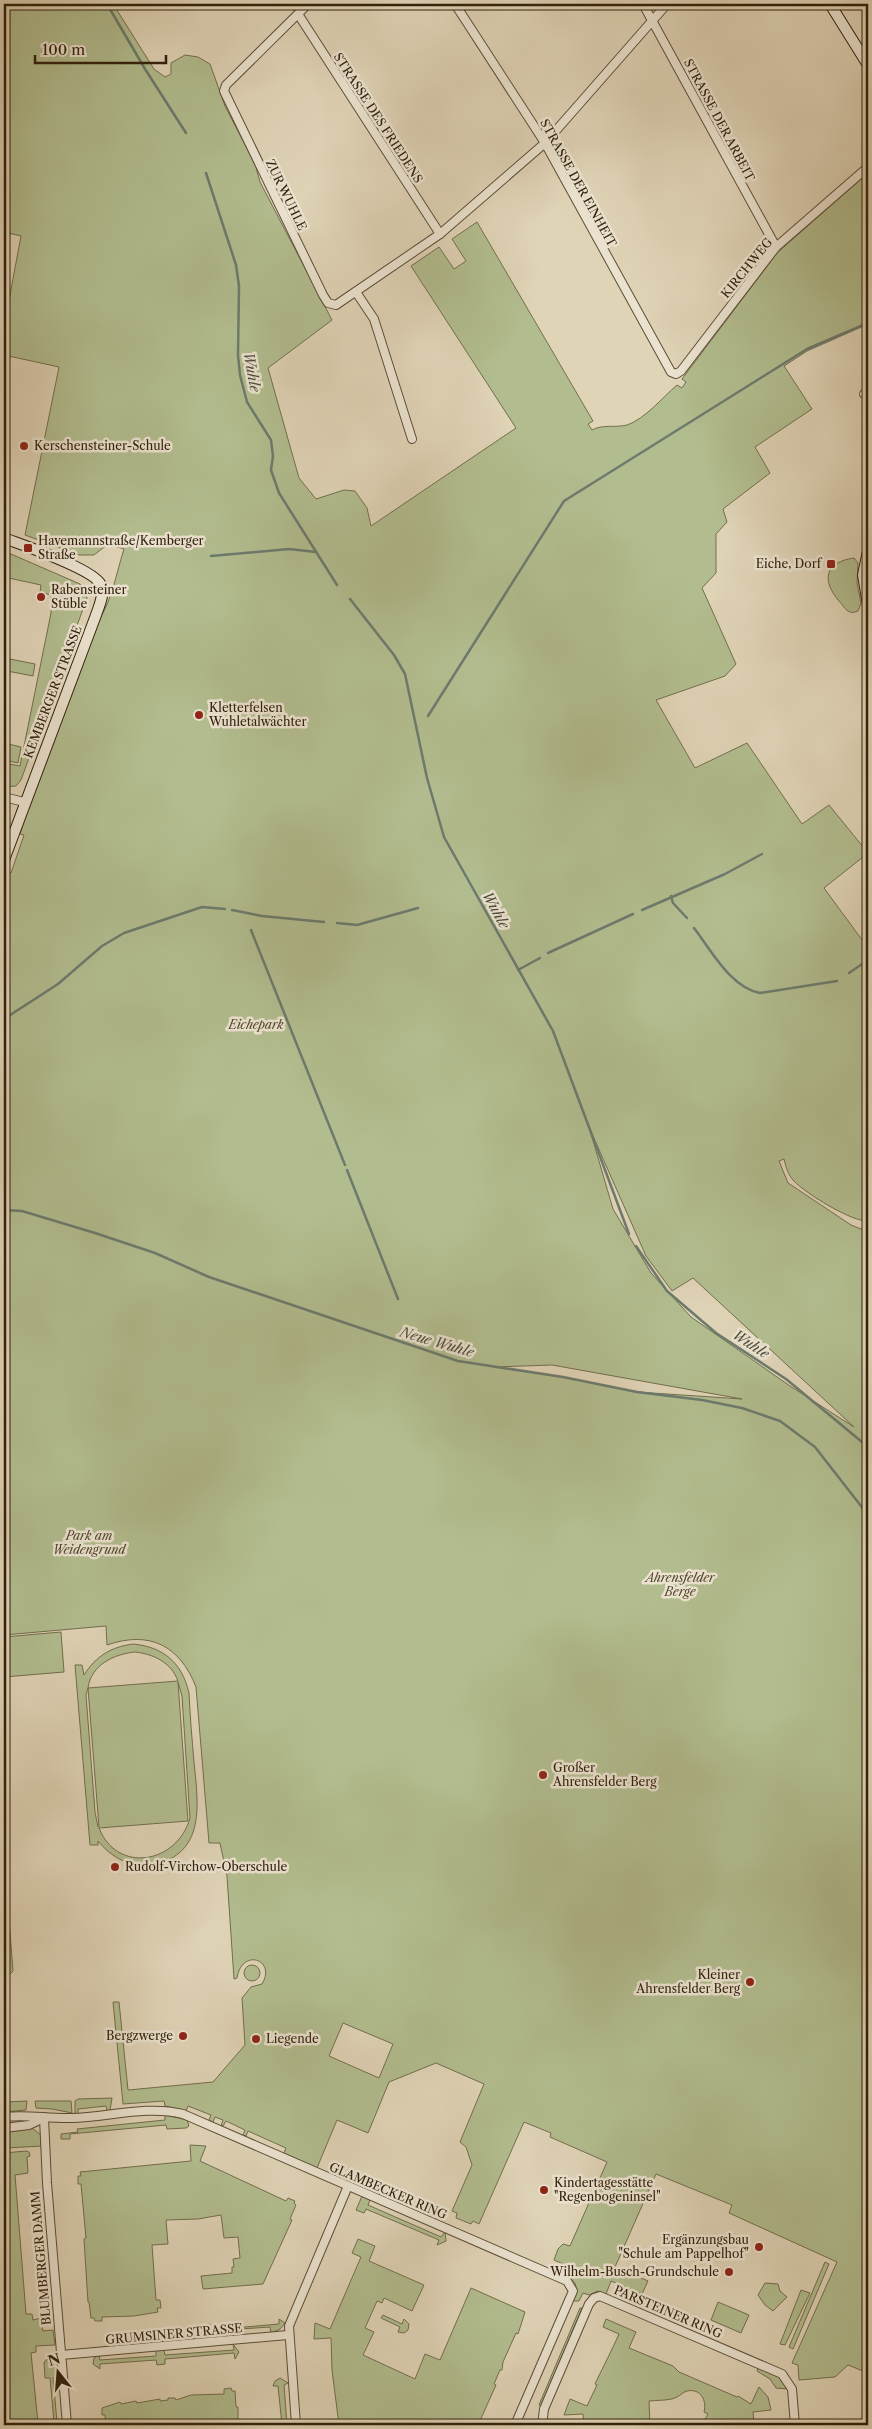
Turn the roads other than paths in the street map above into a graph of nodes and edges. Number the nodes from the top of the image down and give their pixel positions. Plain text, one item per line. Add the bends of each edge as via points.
1 (308, 4) edge
2 (455, 4) edge
3 (642, 4) edge
4 (667, 4) edge
5 (830, 4) edge
6 (298, 14) junction
7 (652, 21) junction
8 (868, 65) edge
9 (545, 143) junction
10 (868, 167) edge
11 (440, 234) junction
12 (776, 248) junction
13 (356, 292) junction
14 (676, 374) joint
15 (412, 439) dead end
16 (4, 538) edge
17 (868, 551) edge
18 (868, 605) edge
19 (4, 797) edge
20 (24, 802) junction
21 (4, 860) edge
22 (4, 2117) edge
23 (44, 2118) junction
24 (4, 2128) edge
25 (348, 2186) junction
26 (288, 2335) junction
27 (61, 2355) junction
28 (66, 2425) edge
29 (296, 2425) edge
30 (515, 2425) edge
31 (542, 2425) edge
32 (795, 2425) edge

1 - 6 street
2 - 9 street, STRASSE DER EINHEIT
3 - 7 street, STRASSE DER ARBEIT
4 - 7 street
5 - 8 main road
6 - 11 street, STRASSE DES FRIEDENS
6 - 13 street, ZUR WUHLE via 225,87 225,96 328,303 336,305
7 - 9 street
7 - 12 street, STRASSE DER ARBEIT
9 - 11 street
9 - 14 street, STRASSE DER EINHEIT via 668,371
10 - 12 street, KIRCHWEG
11 - 13 street
12 - 14 street, KIRCHWEG
13 - 15 street via 374,319
16 - 20 main road, KEMBERGER STRASSE via 84,570 95,577 102,588 96,615
17 - 18 main road via 863,575
19 - 20 street
20 - 21 main road, KEMBERGER STRASSE
22 - 23 street, GLAMBECKER RING via 26,2114
23 - 24 street, GLAMBECKER RING via 29,2125
23 - 25 street, GLAMBECKER RING via 167,2110 209,2124
23 - 27 street, BLUMBERGER DAMM via 46,2182
25 - 26 street via 292,2316
25 - 30 street, GLAMBECKER RING via 570,2283 573,2291
26 - 27 street, GRUMSINER STRASSE
26 - 29 street
27 - 28 street, BLUMBERGER DAMM
31 - 32 street, PARSTEINER RING via 542,2414 588,2304 596,2296 634,2309 782,2374 792,2389

